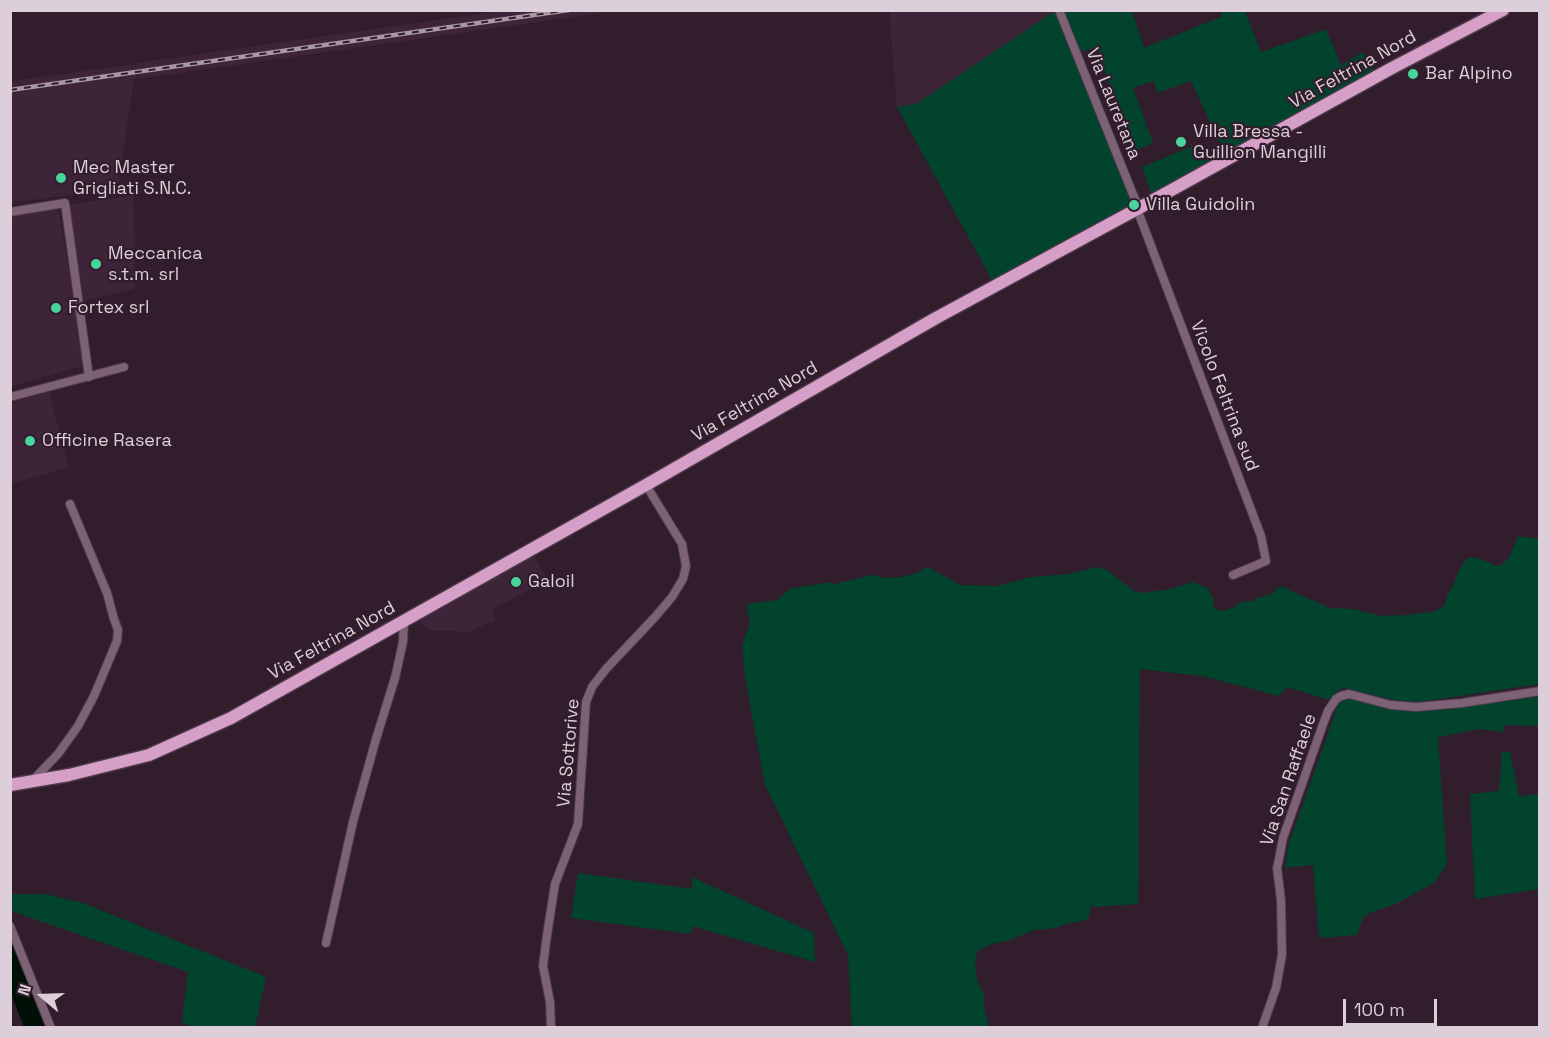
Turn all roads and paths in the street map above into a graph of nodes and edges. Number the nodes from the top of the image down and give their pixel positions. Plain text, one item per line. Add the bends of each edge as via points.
1 (1059, 10) edge
2 (1503, 10) edge
3 (1138, 209) junction
4 (10, 212) edge
5 (124, 367) dead end
6 (89, 376) junction
7 (10, 397) edge
8 (646, 485) junction
9 (70, 504) dead end
10 (1233, 575) dead end
11 (404, 621) junction
12 (1539, 691) edge
13 (31, 782) junction
14 (10, 785) edge
15 (10, 926) edge
16 (326, 943) dead end
17 (51, 1028) edge
18 (551, 1028) edge
19 (1262, 1028) edge

1 - 3 street, Via Lauretana
2 - 3 main road, Via Feltrina Nord
3 - 8 main road, Via Feltrina Nord via 936,318
3 - 10 street, Vicolo Feltrina sud via 1261,536 1266,561
4 - 6 street via 65,203
5 - 6 street
6 - 7 street
8 - 11 main road, Via Feltrina Nord
8 - 18 street, Via Sottorive via 682,544 686,566 672,597 606,669 586,702 578,824 555,884 543,966
9 - 13 street via 108,593 118,630 117,641 78,726
11 - 13 main road, Via Feltrina Nord via 231,718 149,755
11 - 16 street via 395,678 353,822
12 - 19 street, Via San Raffaele via 1462,704 1416,706 1391,705 1349,694 1336,699 1328,711 1283,838 1278,868 1282,955
13 - 14 main road, Via Feltrina Nord
15 - 17 street

